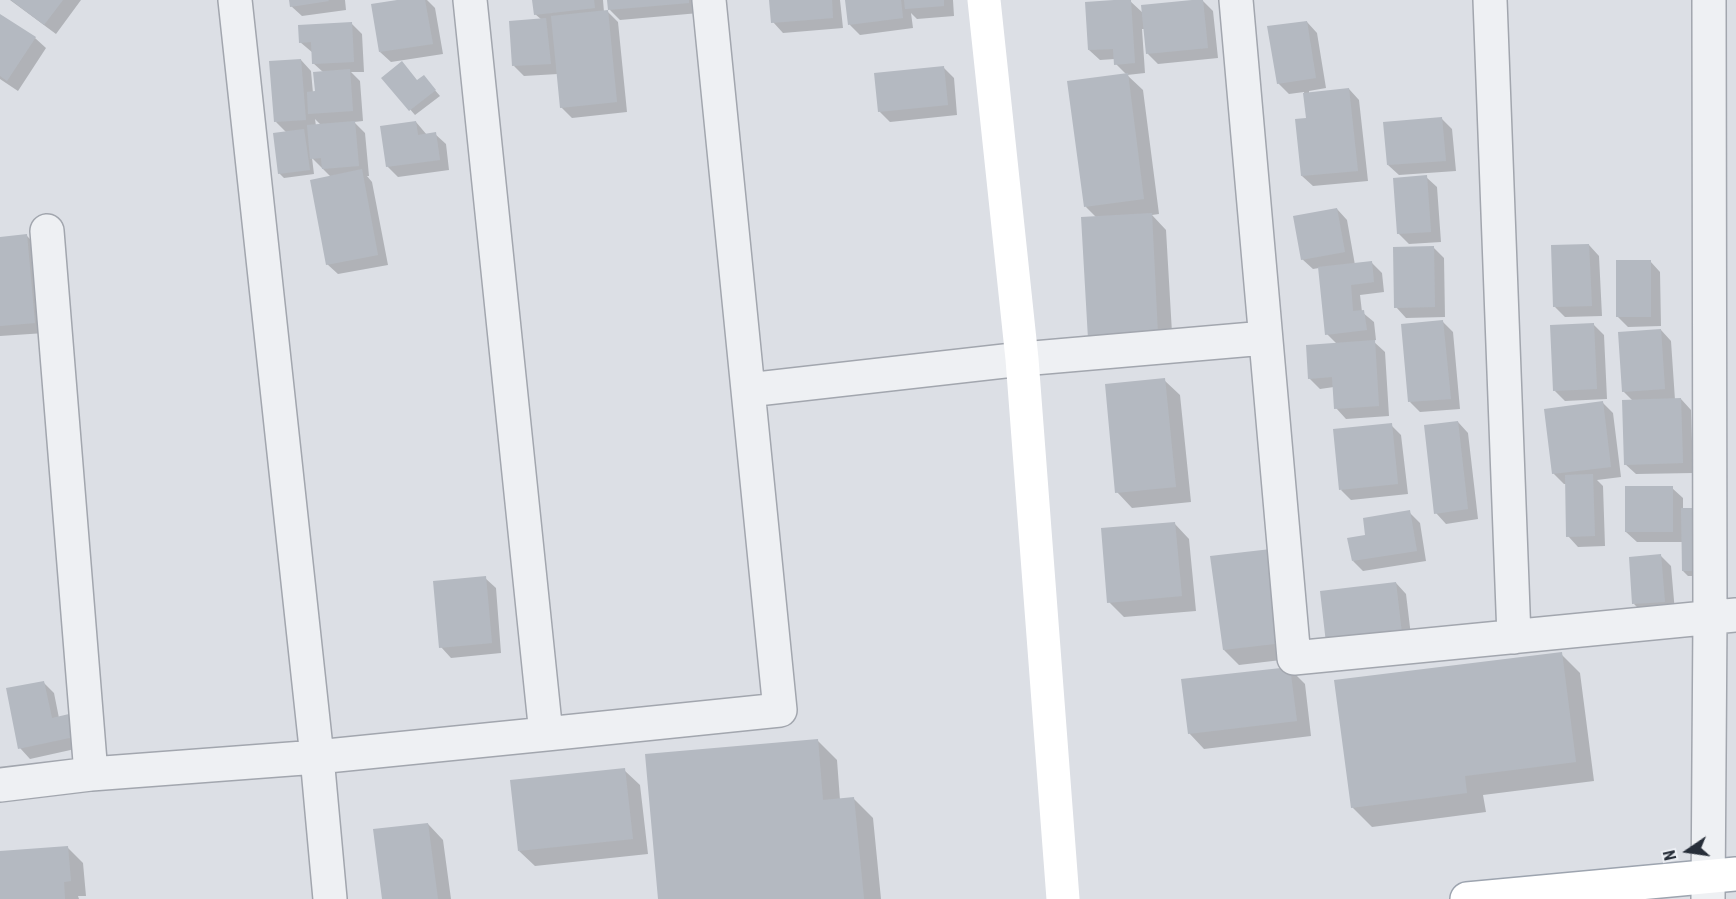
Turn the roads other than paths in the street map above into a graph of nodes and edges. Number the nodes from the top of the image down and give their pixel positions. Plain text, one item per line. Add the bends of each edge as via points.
1 (235, 0) edge
2 (470, 0) edge
3 (708, 0) edge
4 (984, 0) edge
5 (1236, 0) edge
6 (1491, 0) edge
7 (1709, 0) edge
8 (47, 231) dead end
9 (1265, 338) junction
10 (1022, 359) junction
11 (748, 390) junction
12 (1723, 616) edge
13 (1514, 637) junction
14 (546, 734) junction
15 (316, 757) junction
16 (91, 774) junction
17 (0, 785) edge
18 (1718, 883) edge
19 (330, 899) edge
20 (1063, 899) edge
21 (1467, 899) edge

1 - 15 street
2 - 14 street
3 - 11 street
4 - 10 street
5 - 9 street
6 - 13 street
7 - 12 street
8 - 16 street
9 - 10 street
9 - 13 street via 1294,658
10 - 11 street
10 - 20 street
11 - 14 street via 780,710
12 - 13 street
12 - 18 street
14 - 15 street
15 - 16 street
15 - 19 street
16 - 17 street
18 - 21 street

